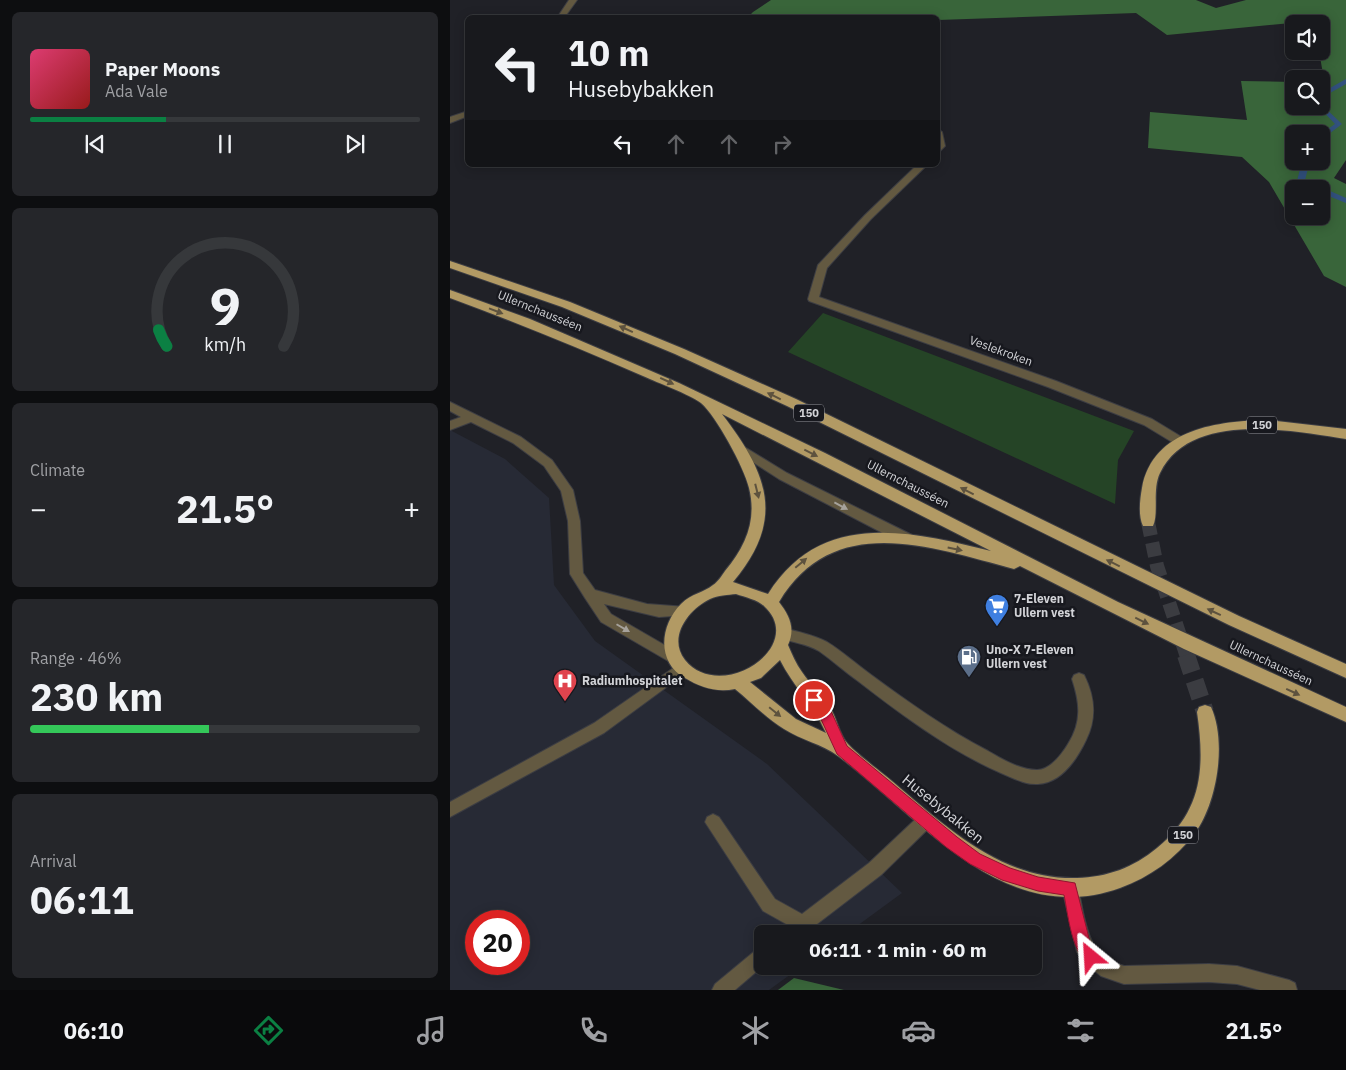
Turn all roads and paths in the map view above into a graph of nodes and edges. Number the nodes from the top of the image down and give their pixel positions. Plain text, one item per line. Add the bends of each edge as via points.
1 (573, 0) edge
2 (562, 15) edge
3 (465, 114) edge
4 (450, 120) edge
5 (920, 167) edge
6 (450, 264) edge
7 (450, 294) edge
8 (704, 400) junction
9 (450, 406) edge
10 (471, 416) junction
11 (450, 426) edge
12 (1346, 434) edge
13 (1181, 442) junction
14 (738, 446) junction
15 (1148, 522) tunnel mouth
16 (907, 539) junction
17 (1036, 568) junction
18 (718, 590) junction
19 (590, 594) junction
20 (771, 601) junction
21 (682, 611) junction
22 (783, 641) junction
23 (678, 663) junction
24 (1346, 672) edge
25 (1079, 679) dead end
26 (737, 681) junction
27 (1205, 712) tunnel mouth
28 (1346, 715) edge
29 (842, 750) junction
30 (450, 810) edge
31 (926, 820) junction
32 (712, 822) dead end
33 (1070, 888) junction
34 (792, 925) edge
35 (801, 925) edge
36 (754, 963) edge
37 (1264, 985) edge
38 (1290, 989) edge
39 (721, 990) edge

1 - 2 street
3 - 4 street
5 - 13 street, Veslekroken via 822,267 813,299 1148,422
24 -> 6 highway, Ullernchausséen / 150 via 1157,585 750,384 605,320
7 -> 8 highway, Ullernchausséen via 615,359
8 - 14 highway
8 -> 17 highway, Ullernchausséen
9 - 10 street
10 - 11 street
10 - 19 street via 527,447 559,476 572,505 573,546 578,574
12 - 13 highway, 150 via 1301,427 1232,426 1194,435
13 - 15 highway, 150 via 1153,472 1147,502
14 -> 16 street via 783,476
14 -> 18 highway via 756,487 759,519 747,553
16 -> 17 highway
20 -> 16 highway via 791,571 830,545 859,536
17 -> 28 highway, Ullernchausséen via 1148,624
18 - 20 highway via 737,588 756,592
18 - 21 highway via 692,602
19 - 21 street via 653,611
19 -> 23 street via 606,618
20 - 22 highway via 782,614
21 - 23 highway via 670,639
22 - 25 street via 821,646 902,706 990,761 1021,775 1036,777 1062,765 1083,731 1088,713
22 - 26 highway via 772,661 759,672
22 - 29 highway, Husebybakken / 150 via 795,675 825,713
23 - 26 highway via 693,676 706,681
23 - 30 street via 599,728
26 -> 29 highway, Husebybakken / 150 via 788,722
27 - 33 highway, Husebybakken / 150 via 1211,760 1209,783 1199,812 1187,830 1174,845 1143,869 1107,883
29 - 31 highway, Husebybakken / 150
31 - 33 highway, Husebybakken / 150 via 975,859 998,871 1038,884
31 - 35 street via 875,869
32 - 34 street via 769,905
33 - 37 street via 1083,946 1107,970 1124,975 1237,975
36 - 39 street
37 - 38 street

